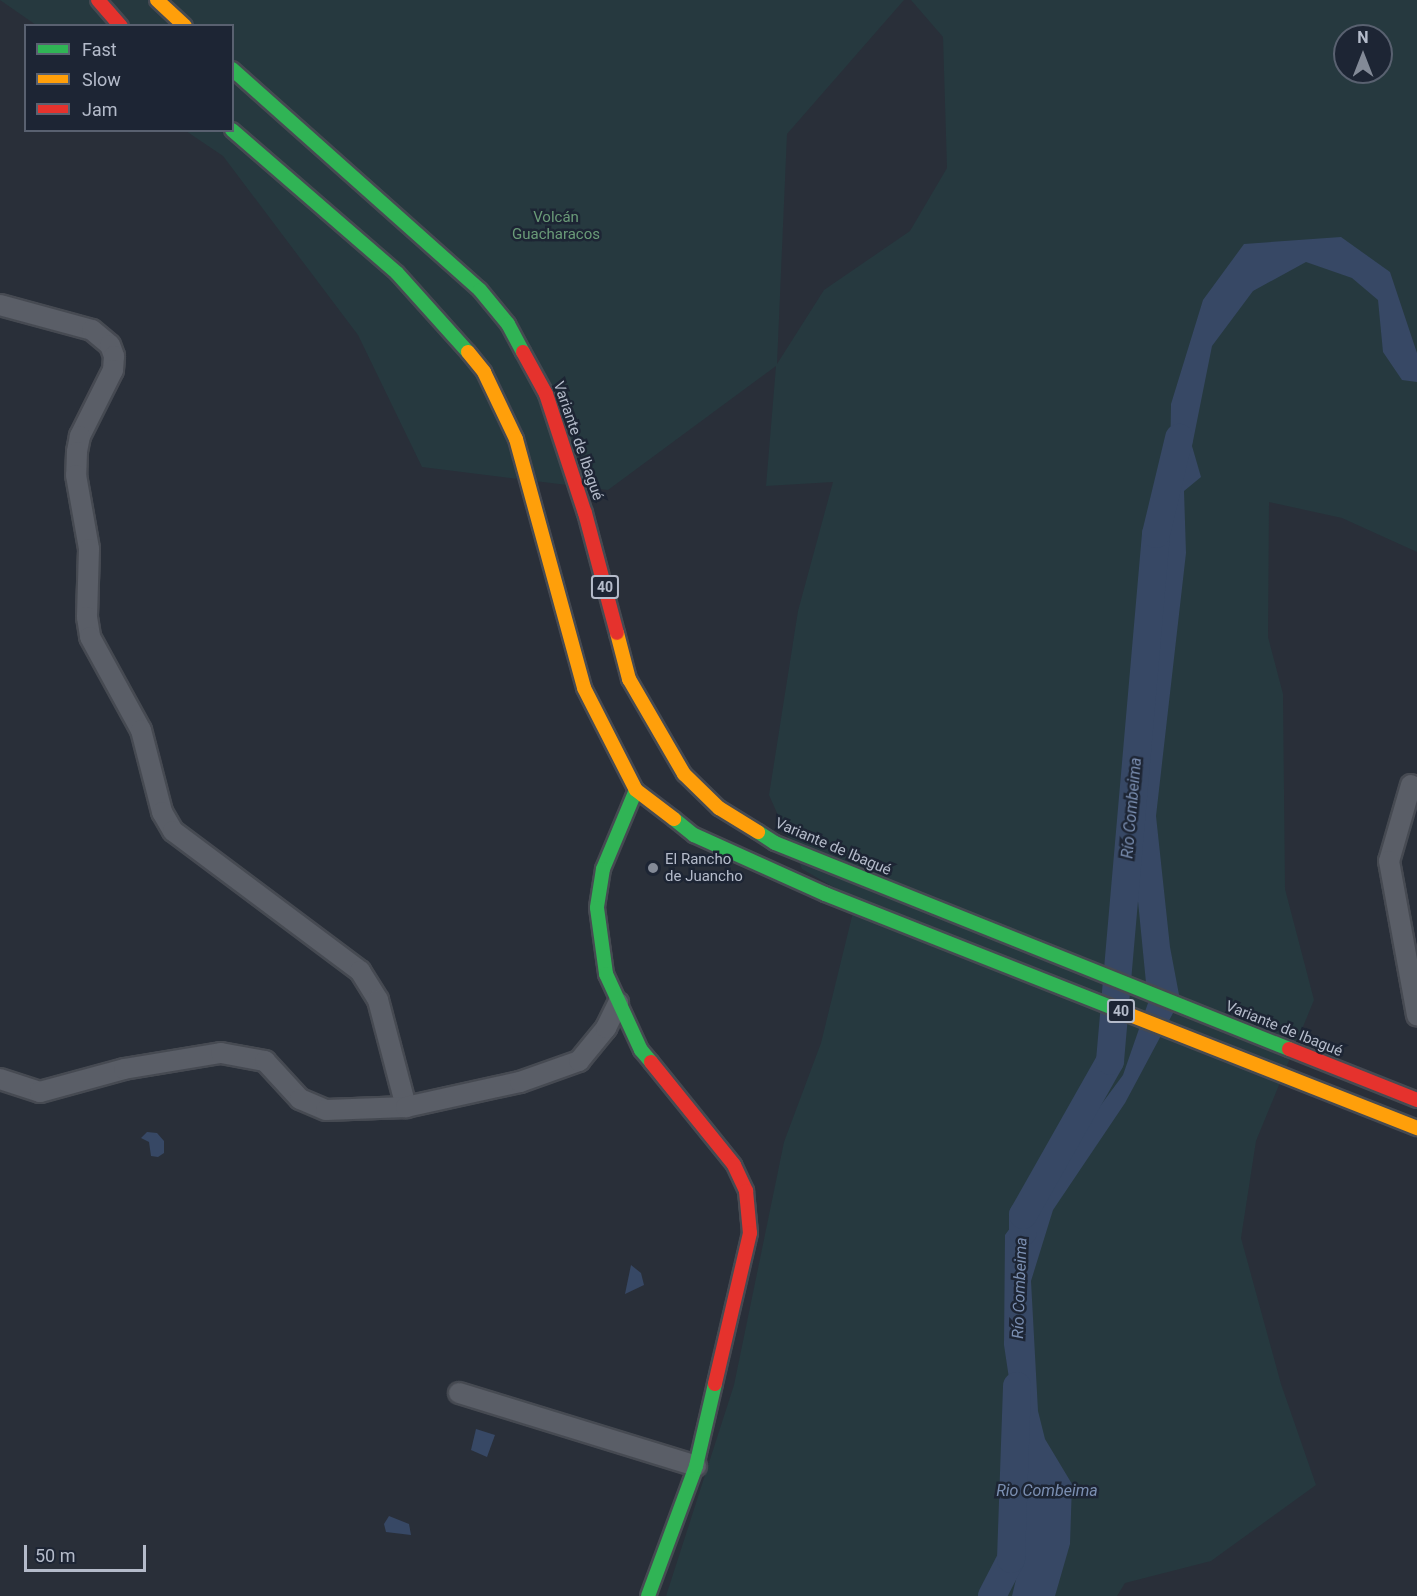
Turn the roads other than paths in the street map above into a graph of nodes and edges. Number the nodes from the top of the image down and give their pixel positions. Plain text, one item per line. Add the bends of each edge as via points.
1 (98, 0) edge
2 (157, 0) edge
3 (119, 24) edge
4 (183, 24) edge
5 (234, 71) edge
6 (234, 132) edge
7 (0, 305) edge
8 (1412, 785) dead end
9 (636, 790) junction
10 (618, 1003) junction
11 (1417, 1015) edge
12 (0, 1079) edge
13 (1417, 1100) edge
14 (406, 1107) junction
15 (1417, 1128) edge
16 (459, 1393) dead end
17 (696, 1466) junction
18 (648, 1596) edge

1 - 3 main road
2 - 4 main road
5 - 13 main road, Variante de Ibagué / 40 via 480,290 508,324 546,394 585,513 629,679 684,774 719,808 775,843
6 - 9 main road, 40 via 398,273 437,313 484,372 516,439 584,688
7 - 14 street via 92,330 110,345 114,356 113,370 80,436 77,452 76,476 88,549 87,617 90,637 141,730 162,812 172,831 360,971 378,1000
8 - 11 street via 1389,861
9 - 10 main road via 603,869 597,908 606,974
9 - 15 main road, 40 via 694,835 825,894
10 - 14 street via 606,1028 579,1061 519,1082
10 - 17 main road via 641,1050 734,1166 746,1191 750,1233
12 - 14 street via 40,1092 124,1069 221,1053 265,1061 300,1099 326,1110
16 - 17 street
17 - 18 main road

